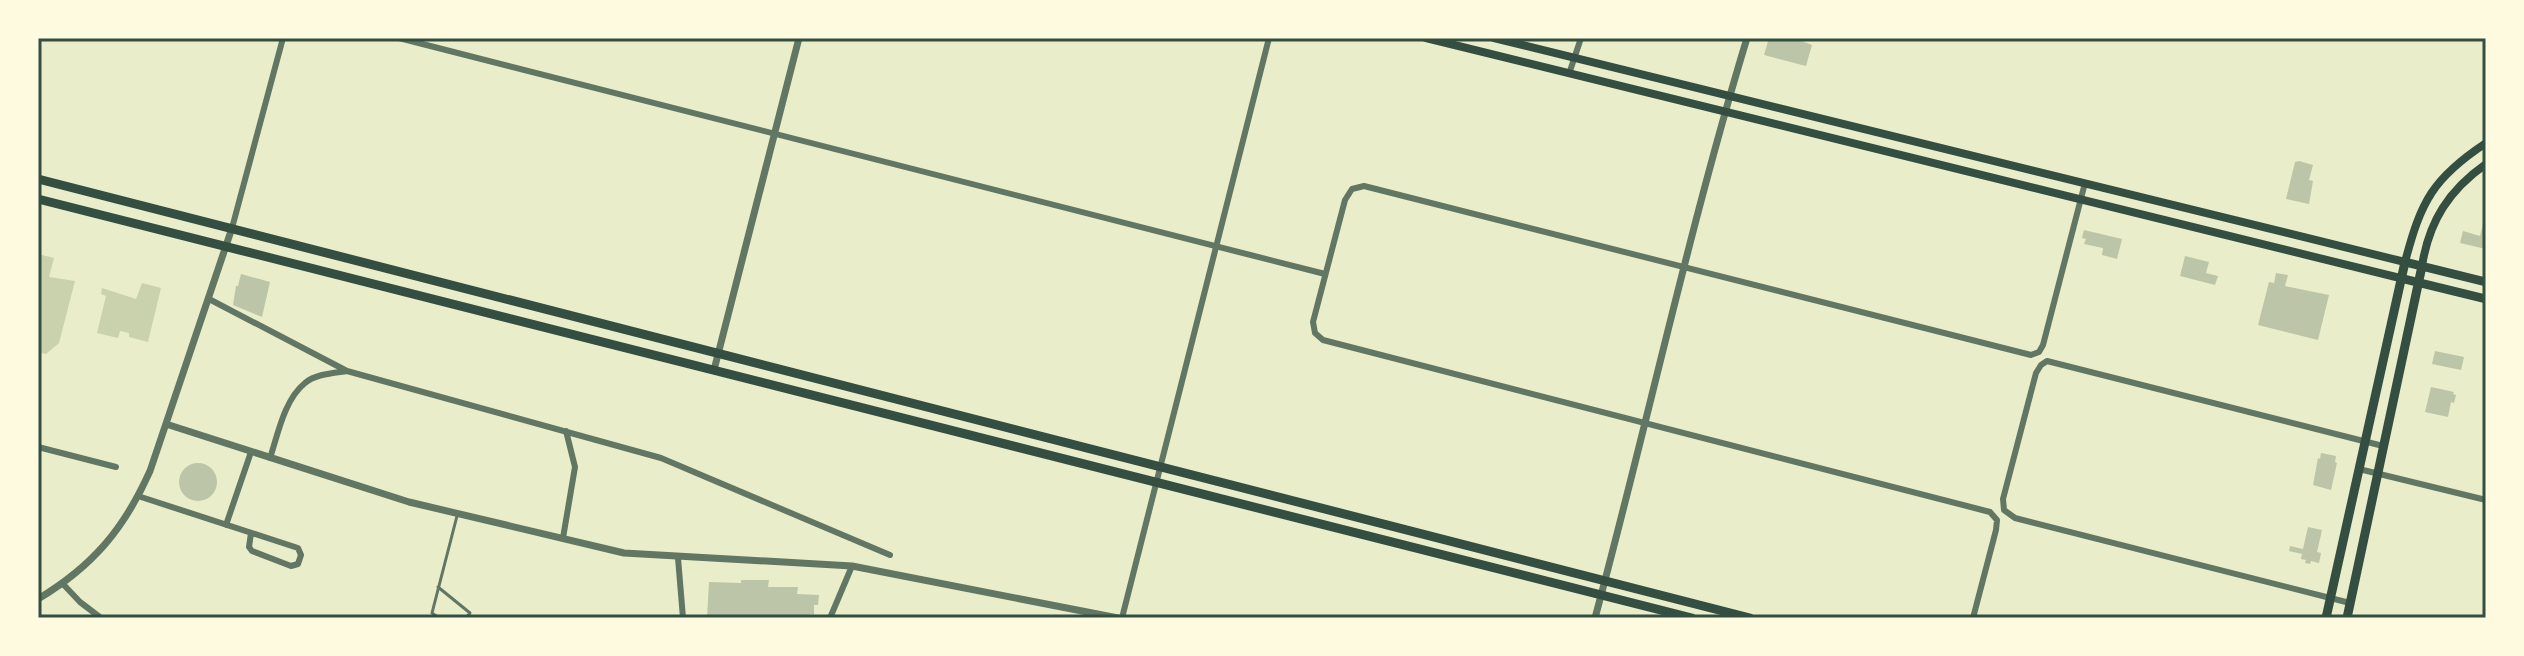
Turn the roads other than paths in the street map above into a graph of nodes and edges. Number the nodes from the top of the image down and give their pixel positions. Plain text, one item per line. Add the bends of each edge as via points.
1 (283, 38) edge
2 (399, 38) edge
3 (799, 38) edge
4 (1269, 38) edge
5 (1427, 38) edge
6 (1494, 38) edge
7 (1581, 38) edge
8 (1747, 38) edge
9 (1574, 58) junction
10 (1569, 74) junction
11 (1729, 95) junction
12 (1725, 112) junction
13 (775, 134) junction
14 (2486, 143) edge
15 (2486, 164) edge
16 (38, 179) edge
17 (2085, 183) junction
18 (38, 199) edge
19 (2080, 200) junction
20 (232, 228) junction
21 (226, 246) junction
22 (1216, 246) junction
23 (2405, 262) junction
24 (2422, 266) junction
25 (1683, 268) junction
26 (1325, 274) junction
27 (2400, 278) junction
28 (2419, 282) junction
29 (2486, 282) edge
30 (209, 299) junction
31 (2486, 299) edge
32 (719, 352) junction
33 (714, 370) junction
34 (347, 371) junction
35 (1644, 423) junction
36 (166, 424) junction
37 (566, 431) junction
38 (2365, 441) junction
39 (2383, 446) junction
40 (38, 447) edge
41 (251, 452) junction
42 (270, 458) junction
43 (1160, 466) junction
44 (116, 467) dead end
45 (2359, 469) junction
46 (2378, 473) junction
47 (1156, 482) junction
48 (138, 496) junction
49 (2486, 500) edge
50 (458, 513) junction
51 (226, 525) junction
52 (251, 533) junction
53 (563, 538) junction
54 (890, 555) dead end
55 (678, 558) junction
56 (852, 566) junction
57 (1604, 581) junction
58 (63, 584) junction
59 (438, 587) junction
60 (1601, 595) junction
61 (38, 599) edge
62 (2331, 599) junction
63 (2350, 603) junction
64 (101, 618) edge
65 (439, 618) edge
66 (466, 618) edge
67 (683, 618) edge
68 (830, 618) edge
69 (1120, 618) edge
70 (1595, 618) edge
71 (1692, 618) edge
72 (1750, 618) edge
73 (1973, 618) edge
74 (2326, 618) edge
75 (2347, 618) edge

1 - 20 street
2 - 13 street
3 - 13 street
4 - 22 street
5 - 10 main road
6 - 9 main road
7 - 9 street
8 - 11 street
9 - 10 street
9 - 11 main road
10 - 12 main road
11 - 12 street
11 - 17 main road
12 - 19 main road
12 - 25 street
13 - 22 street
13 - 32 street
14 - 23 main road via 2432,190
15 - 24 main road via 2443,205
16 - 20 main road
17 - 19 street
17 - 23 main road
18 - 21 main road
19 - 25 street via 2039,352 2027,354
19 - 27 main road
20 - 21 street
20 - 32 main road
21 - 30 street
21 - 33 main road
22 - 26 street
22 - 43 street
23 - 24 main road
23 - 27 main road
24 - 28 main road
24 - 29 main road
25 - 26 street via 1364,186 1348,192
25 - 35 street
26 - 35 street via 1313,322 1323,340
27 - 28 main road
27 - 38 main road
28 - 31 main road
28 - 39 main road
30 - 34 street
30 - 36 street
32 - 33 street
32 - 43 main road
33 - 47 main road
34 - 37 street
34 - 42 street via 305,383 286,410
35 - 57 street
35 - 73 street via 1986,510 1995,517 1996,530
36 - 41 street
36 - 48 street
37 - 53 street via 575,467
37 - 54 street via 661,458
38 - 39 street
38 - 45 main road
38 - 62 street via 2056,362 2043,363 2003,499 2004,510 2015,518
39 - 46 main road
40 - 44 street
41 - 42 street
41 - 51 street
42 - 50 street
43 - 47 street
43 - 57 main road
45 - 46 street
45 - 62 main road
46 - 49 street
46 - 63 main road
47 - 60 main road
47 - 69 street
48 - 51 street
48 - 58 street via 115,535
50 - 53 street
50 - 59 lane
51 - 52 street
52 - 52 street via 252,551 298,564 298,548
53 - 55 street via 624,553
55 - 56 street
55 - 67 street
56 - 68 street
56 - 69 street
57 - 60 street
57 - 72 main road
58 - 61 street
58 - 64 street
59 - 65 lane via 432,613
59 - 66 lane via 470,613
60 - 70 street
60 - 71 main road
62 - 63 street
62 - 74 main road
63 - 75 main road

